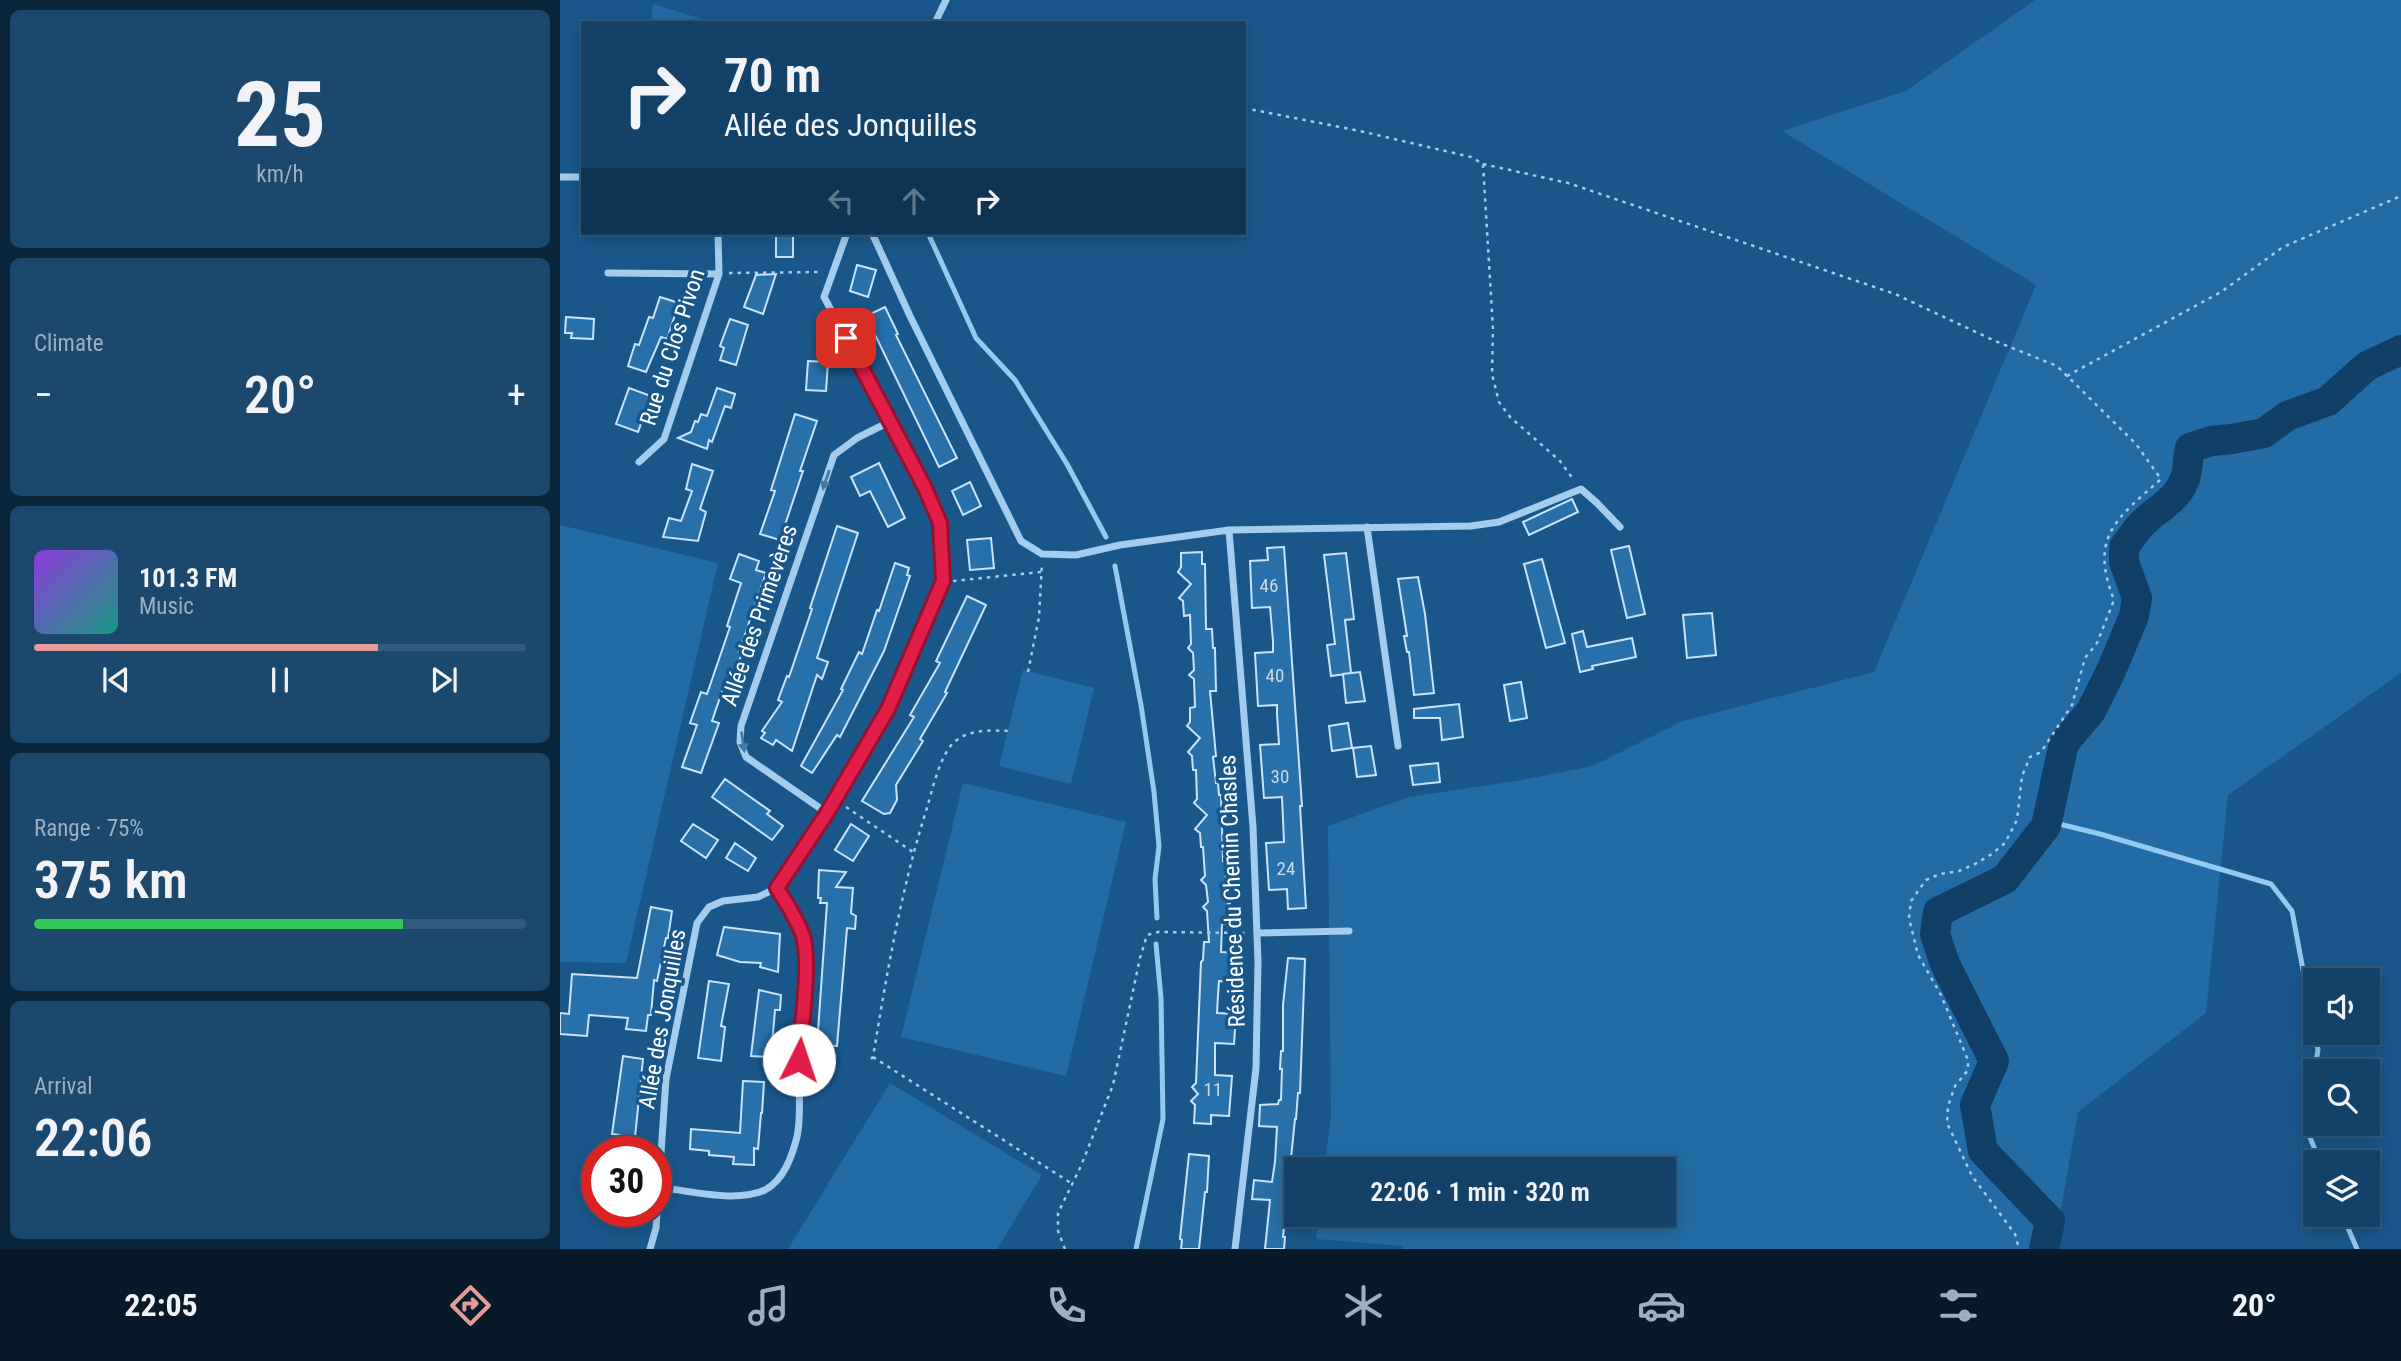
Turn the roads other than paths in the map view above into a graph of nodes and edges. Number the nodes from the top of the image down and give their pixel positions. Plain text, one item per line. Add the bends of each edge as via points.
1 (946, 0) edge
2 (936, 21) edge
3 (560, 177) edge
4 (581, 177) edge
5 (718, 235) edge
6 (846, 235) edge
7 (873, 235) edge
8 (608, 273) dead end
9 (719, 273) junction
10 (891, 421) junction
11 (639, 462) dead end
12 (1367, 527) junction
13 (1620, 527) dead end
14 (1229, 530) junction
15 (1398, 746) dead end
16 (827, 813) junction
17 (777, 888) junction
18 (1349, 931) dead end
19 (1257, 933) junction
20 (662, 1136) edge
21 (672, 1189) edge
22 (656, 1227) edge
23 (650, 1249) edge
24 (1235, 1249) edge

1 - 2 street
3 - 4 street
5 - 9 street, Rue du Clos Pivon
6 - 10 street via 824,297
7 - 14 street via 1021,541 1042,554 1076,555
8 - 9 street
9 - 11 street, Rue du Clos Pivon via 664,439
10 - 16 street via 940,523 943,581 888,709
10 -> 16 street, Allée des Primevères via 834,455 741,726 740,742 746,757
12 - 13 street via 1499,522 1581,489
12 - 14 street
12 - 15 street
14 - 19 street, Résidence du Chemin Chasles
16 - 17 street
17 - 20 street, Allée des Jonquilles via 758,897 709,906 697,923 666,1079
17 - 21 street via 803,936 806,958 798,1135 778,1181 764,1191 730,1196
18 - 19 street
19 - 24 street, Résidence du Chemin Chasles via 1256,1068
22 - 23 street, Allée des Jonquilles

